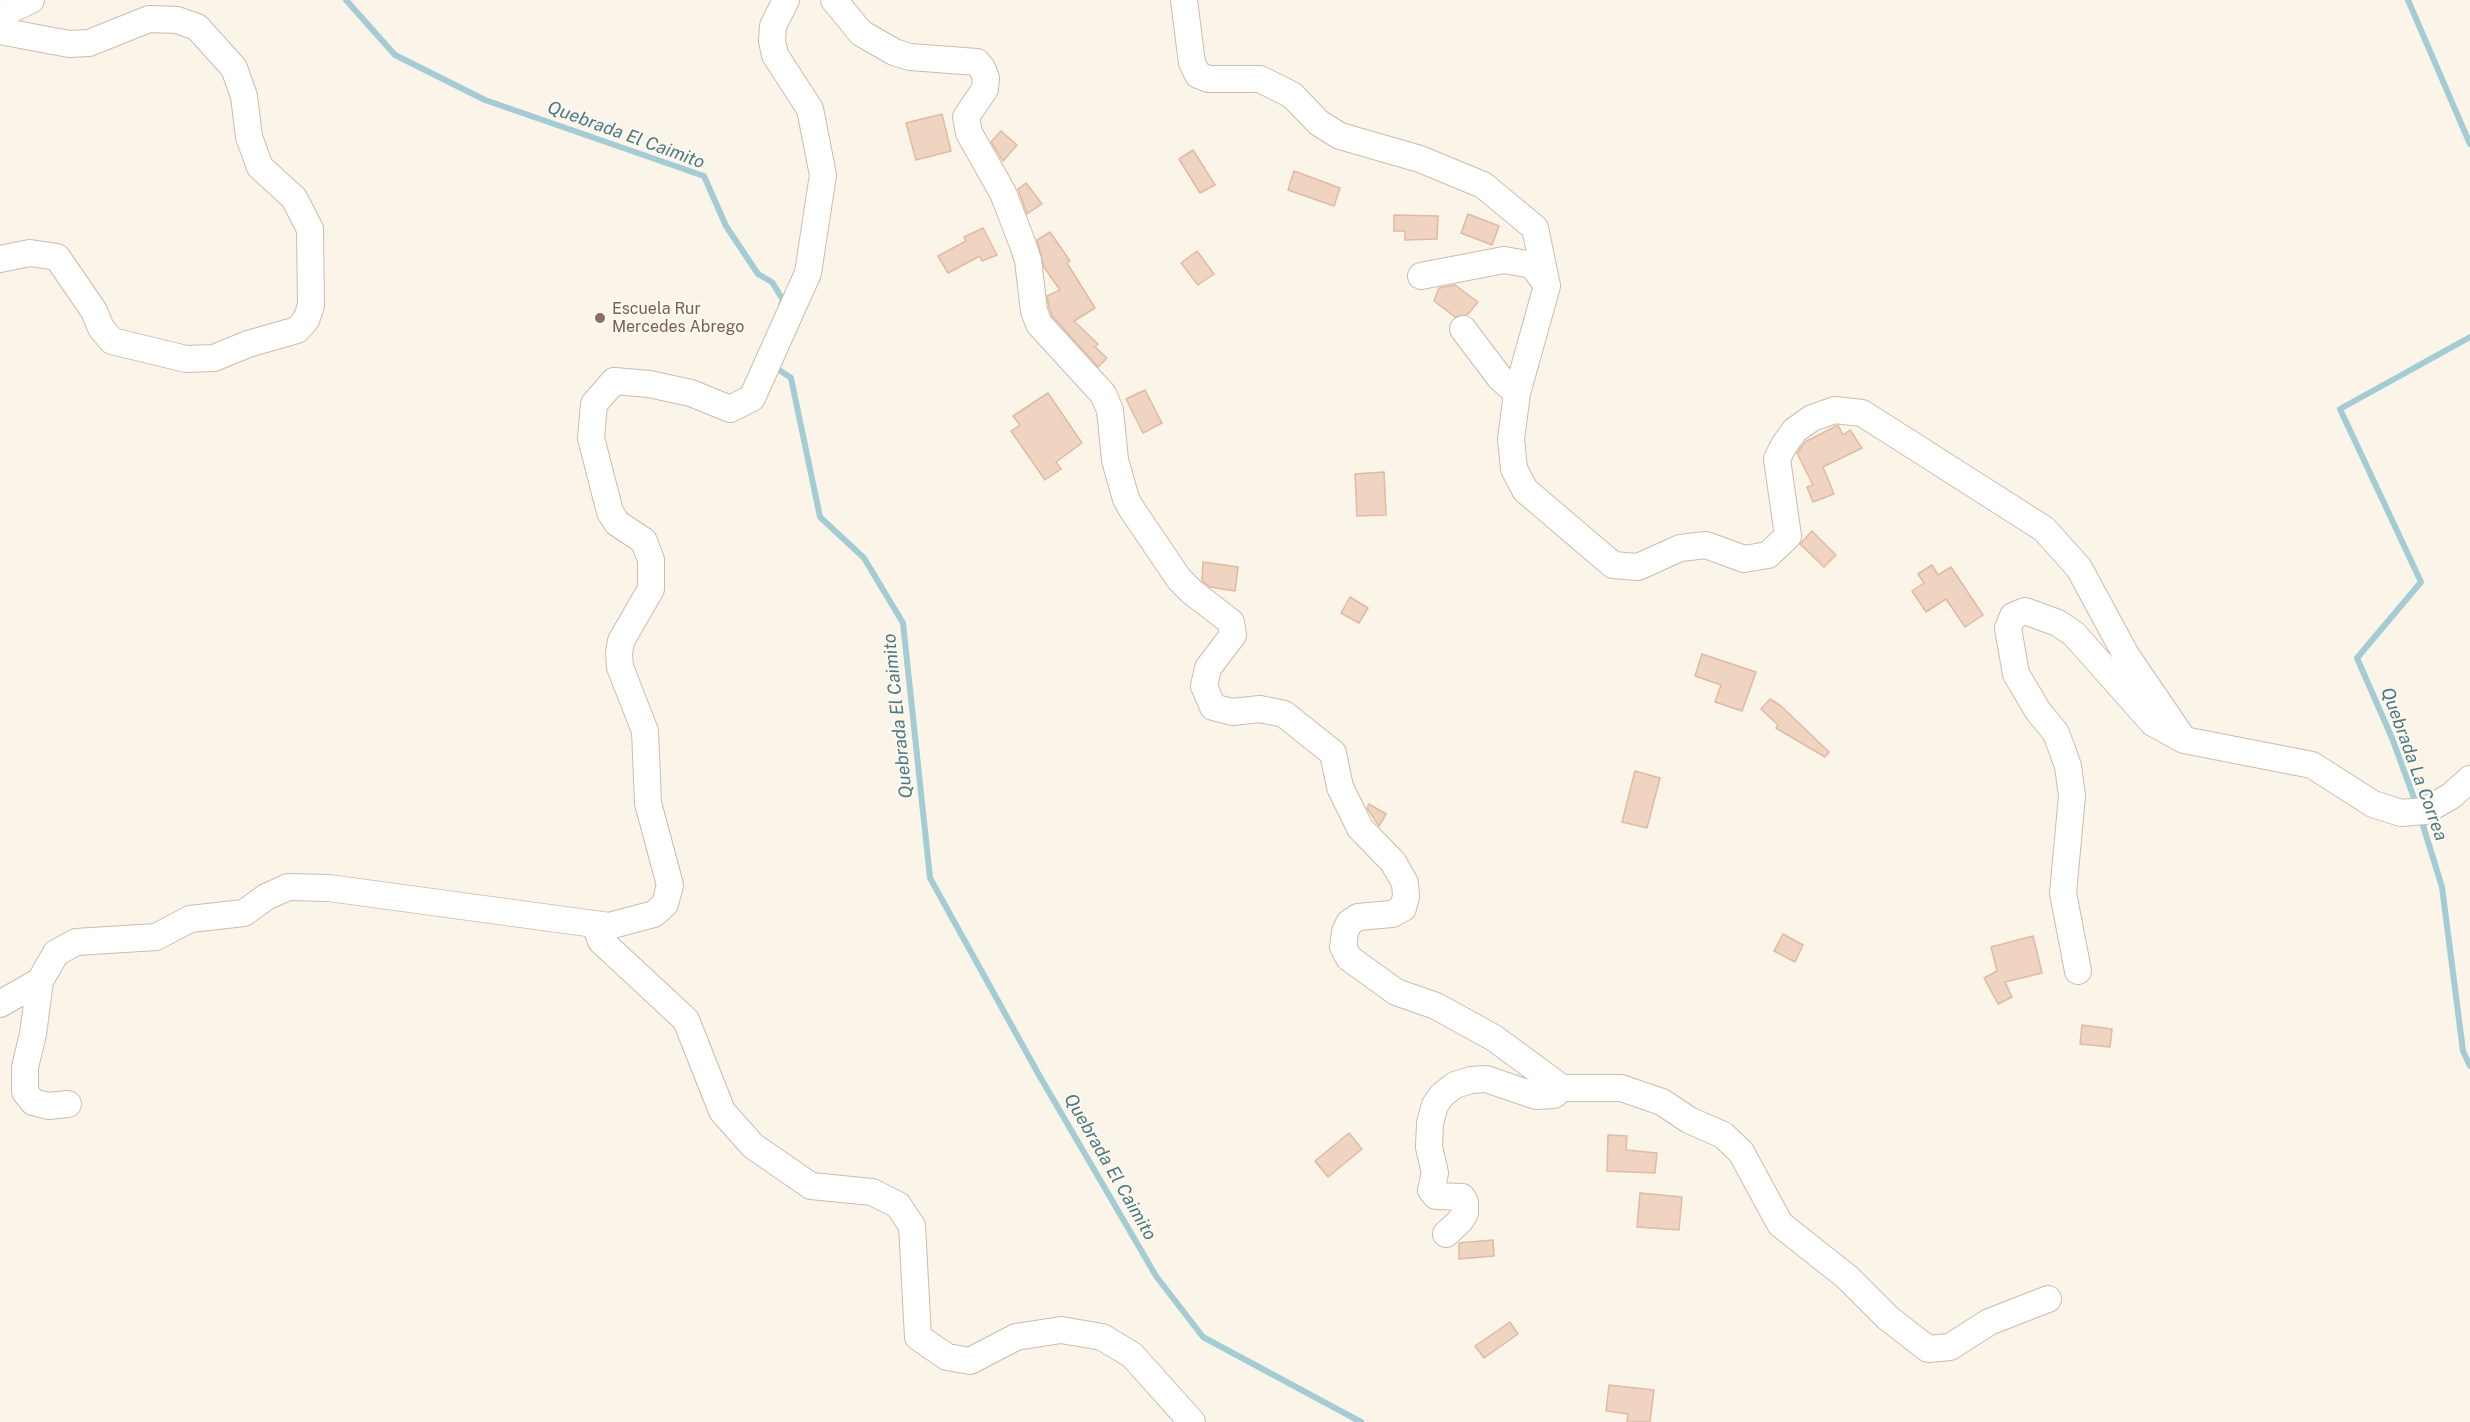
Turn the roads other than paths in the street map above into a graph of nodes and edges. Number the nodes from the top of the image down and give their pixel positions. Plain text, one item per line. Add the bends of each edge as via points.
1 (32, 0) edge
2 (786, 0) edge
3 (834, 0) edge
4 (1184, 0) edge
5 (0, 15) edge
6 (0, 31) edge
7 (0, 259) edge
8 (1421, 276) dead end
9 (1547, 286) junction
10 (1463, 329) dead end
11 (1517, 393) junction
12 (2184, 740) junction
13 (2461, 788) edge
14 (609, 926) junction
15 (2078, 971) dead end
16 (40, 981) junction
17 (0, 1004) edge
18 (1562, 1088) junction
19 (68, 1104) dead end
20 (1446, 1234) dead end
21 (2048, 1299) dead end
22 (1192, 1422) edge

1 - 5 street
2 - 14 street via 773,27 775,55 810,109 824,175 808,273 752,398 730,409 691,393 614,381 594,404 591,438 610,512 617,523 645,541 651,560 651,589 621,641 620,667 645,731 648,802 670,885 665,904 654,914
3 - 18 street via 861,33 894,52 910,57 977,62 982,68 985,89 966,117 969,133 1003,193 1023,245 1039,324 1103,394 1110,410 1115,460 1131,508 1179,579 1231,622 1233,635 1208,668 1204,686 1213,707 1232,712 1260,709 1284,714 1333,753 1340,787 1360,828 1394,862 1405,884 1403,908 1392,914 1358,917 1349,923 1343,947 1349,958 1396,992 1437,1006 1494,1038
4 - 9 street via 1192,63 1198,75 1209,79 1260,79 1292,95 1319,123 1340,136 1420,159 1483,185 1535,228
6 - 7 street via 89,44 149,19 177,20 197,27 234,68 244,96 249,137 260,167 294,198 310,229 311,306 297,330 214,358 186,359 112,341 57,257 30,253
8 - 9 street via 1504,260 1532,265
9 - 11 street
10 - 11 street via 1500,378
11 - 12 street via 1511,439 1514,469 1525,490 1613,565 1626,567 1638,567 1680,548 1706,545 1744,559 1768,555 1788,536 1777,459 1784,445 1795,430 1812,418 1835,410 1862,413 2044,529 2079,568 2126,655
12 - 13 street via 2312,765 2373,804 2401,813 2425,811
12 - 15 street via 2153,723 2074,634 2058,623 2025,611 2013,616 2008,628 2016,674 2056,733 2068,766 2072,796 2063,893
14 - 16 street via 329,888 288,887 243,913 190,919 156,937 76,942 56,952
14 - 22 street via 599,936 601,941 686,1020 722,1111 753,1146 811,1186 872,1192 898,1205 912,1226 918,1337 947,1357 970,1361 1016,1337 1061,1330 1102,1336 1132,1355
16 - 17 street
16 - 19 street via 25,1067 25,1092 33,1102 48,1106
18 - 20 street via 1554,1095 1536,1096 1486,1079 1455,1085 1435,1105 1430,1123 1429,1147 1435,1173 1431,1190 1436,1196 1462,1197 1465,1202 1460,1221
18 - 21 street via 1621,1088 1662,1102 1723,1135 1741,1152 1780,1224 1928,1349 1950,1347 1989,1322

